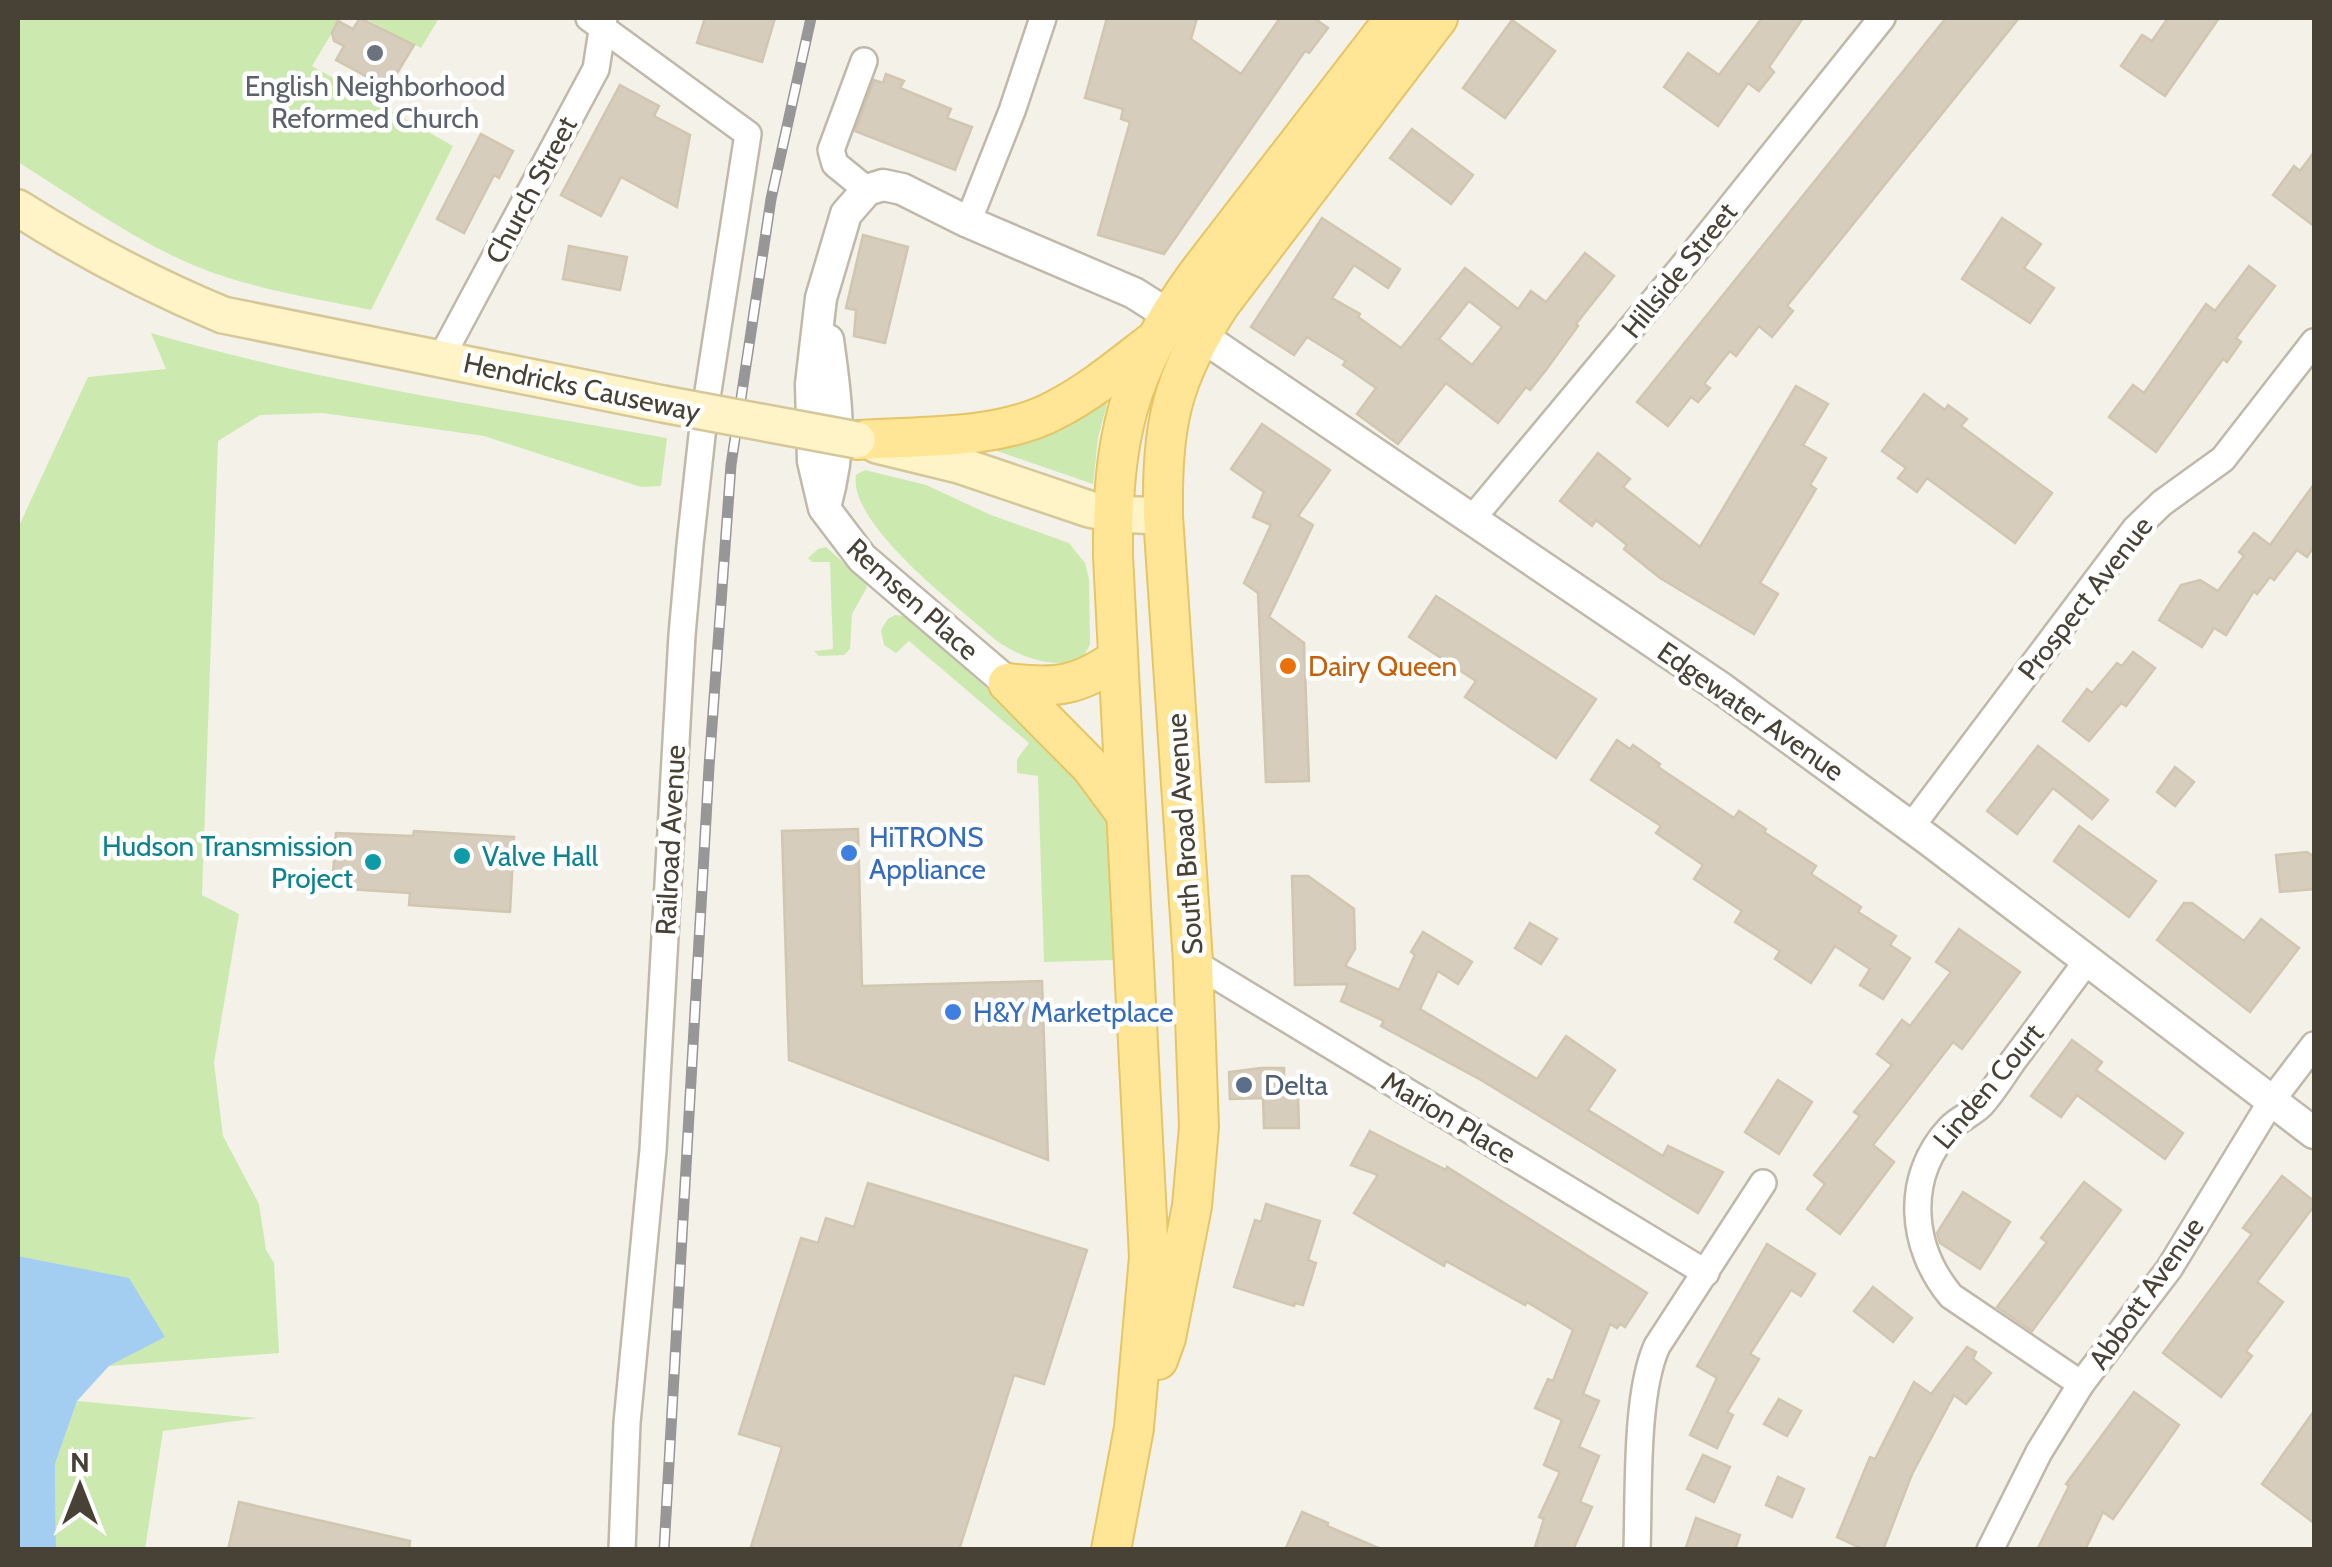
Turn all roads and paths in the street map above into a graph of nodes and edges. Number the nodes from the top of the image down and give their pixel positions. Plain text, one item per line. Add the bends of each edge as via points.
1 (1043, 18) edge
2 (1395, 18) edge
3 (1438, 18) edge
4 (1882, 18) edge
5 (599, 20) edge
6 (864, 61) dead end
7 (867, 190) junction
8 (18, 208) edge
9 (968, 222) junction
10 (1174, 331) junction
11 (2314, 342) edge
12 (440, 358) junction
13 (856, 440) junction
14 (1112, 514) junction
15 (1164, 516) junction
16 (1472, 519) junction
17 (1118, 658) junction
18 (1008, 684) junction
19 (1126, 814) junction
20 (1911, 827) junction
21 (1133, 926) junction
22 (2087, 961) junction
23 (1192, 962) junction
24 (2314, 1045) edge
25 (2272, 1100) junction
26 (2314, 1133) edge
27 (1763, 1183) dead end
28 (1706, 1273) junction
29 (2081, 1384) junction
30 (1134, 1428) junction
31 (622, 1550) edge
32 (1112, 1550) edge
33 (1636, 1550) edge
34 (1990, 1550) edge

1 - 9 street
2 - 10 main road, South Broad Avenue via 1196,276
3 - 10 main road, South Broad Avenue via 1221,303
4 - 16 street, Hillside Street
5 - 12 street, Church Street via 596,70
5 - 31 street, Railroad Avenue via 748,134 686,581
6 - 7 street via 831,150 834,164
7 - 9 street, Edgewater Avenue via 902,188
7 - 18 street, Remsen Place via 846,214 821,298 810,404 824,508 862,558
8 - 12 main road, Hendricks Causeway via 88,252 223,314
9 - 10 street, Edgewater Avenue via 1134,293
10 - 13 main road via 1052,412 985,432
10 - 14 main road, South Broad Avenue via 1138,372 1124,419
10 - 15 main road, South Broad Avenue
10 - 16 street, Edgewater Avenue
11 - 20 street, Prospect Avenue via 2223,459 2135,529
12 - 13 main road, Hendricks Causeway, bridge
13 - 14 main road, Hendricks Causeway
14 - 15 main road, Hendricks Causeway
14 - 17 main road, South Broad Avenue
15 - 23 main road, South Broad Avenue
16 - 20 street, Edgewater Avenue
17 - 18 main road via 1077,682
17 - 19 main road, South Broad Avenue
18 - 19 main road via 1091,767
19 - 21 main road, South Broad Avenue
20 - 22 street, Edgewater Avenue
21 - 23 main road via 1157,953
21 - 30 main road, South Broad Avenue via 1150,1231
22 - 25 street, Edgewater Avenue
22 - 29 street, Linden Court via 1981,1105 1937,1145 1917,1198 1924,1254 1951,1296
23 - 28 street, Marion Place
23 - 30 main road, South Broad Avenue via 1199,1128 1192,1206 1166,1338
24 - 25 street, Abbott Avenue
25 - 26 street, Edgewater Avenue
25 - 29 street, Abbott Avenue via 2168,1269
27 - 28 street
28 - 33 street via 1649,1366
29 - 34 street, Abbott Avenue
30 - 32 main road

